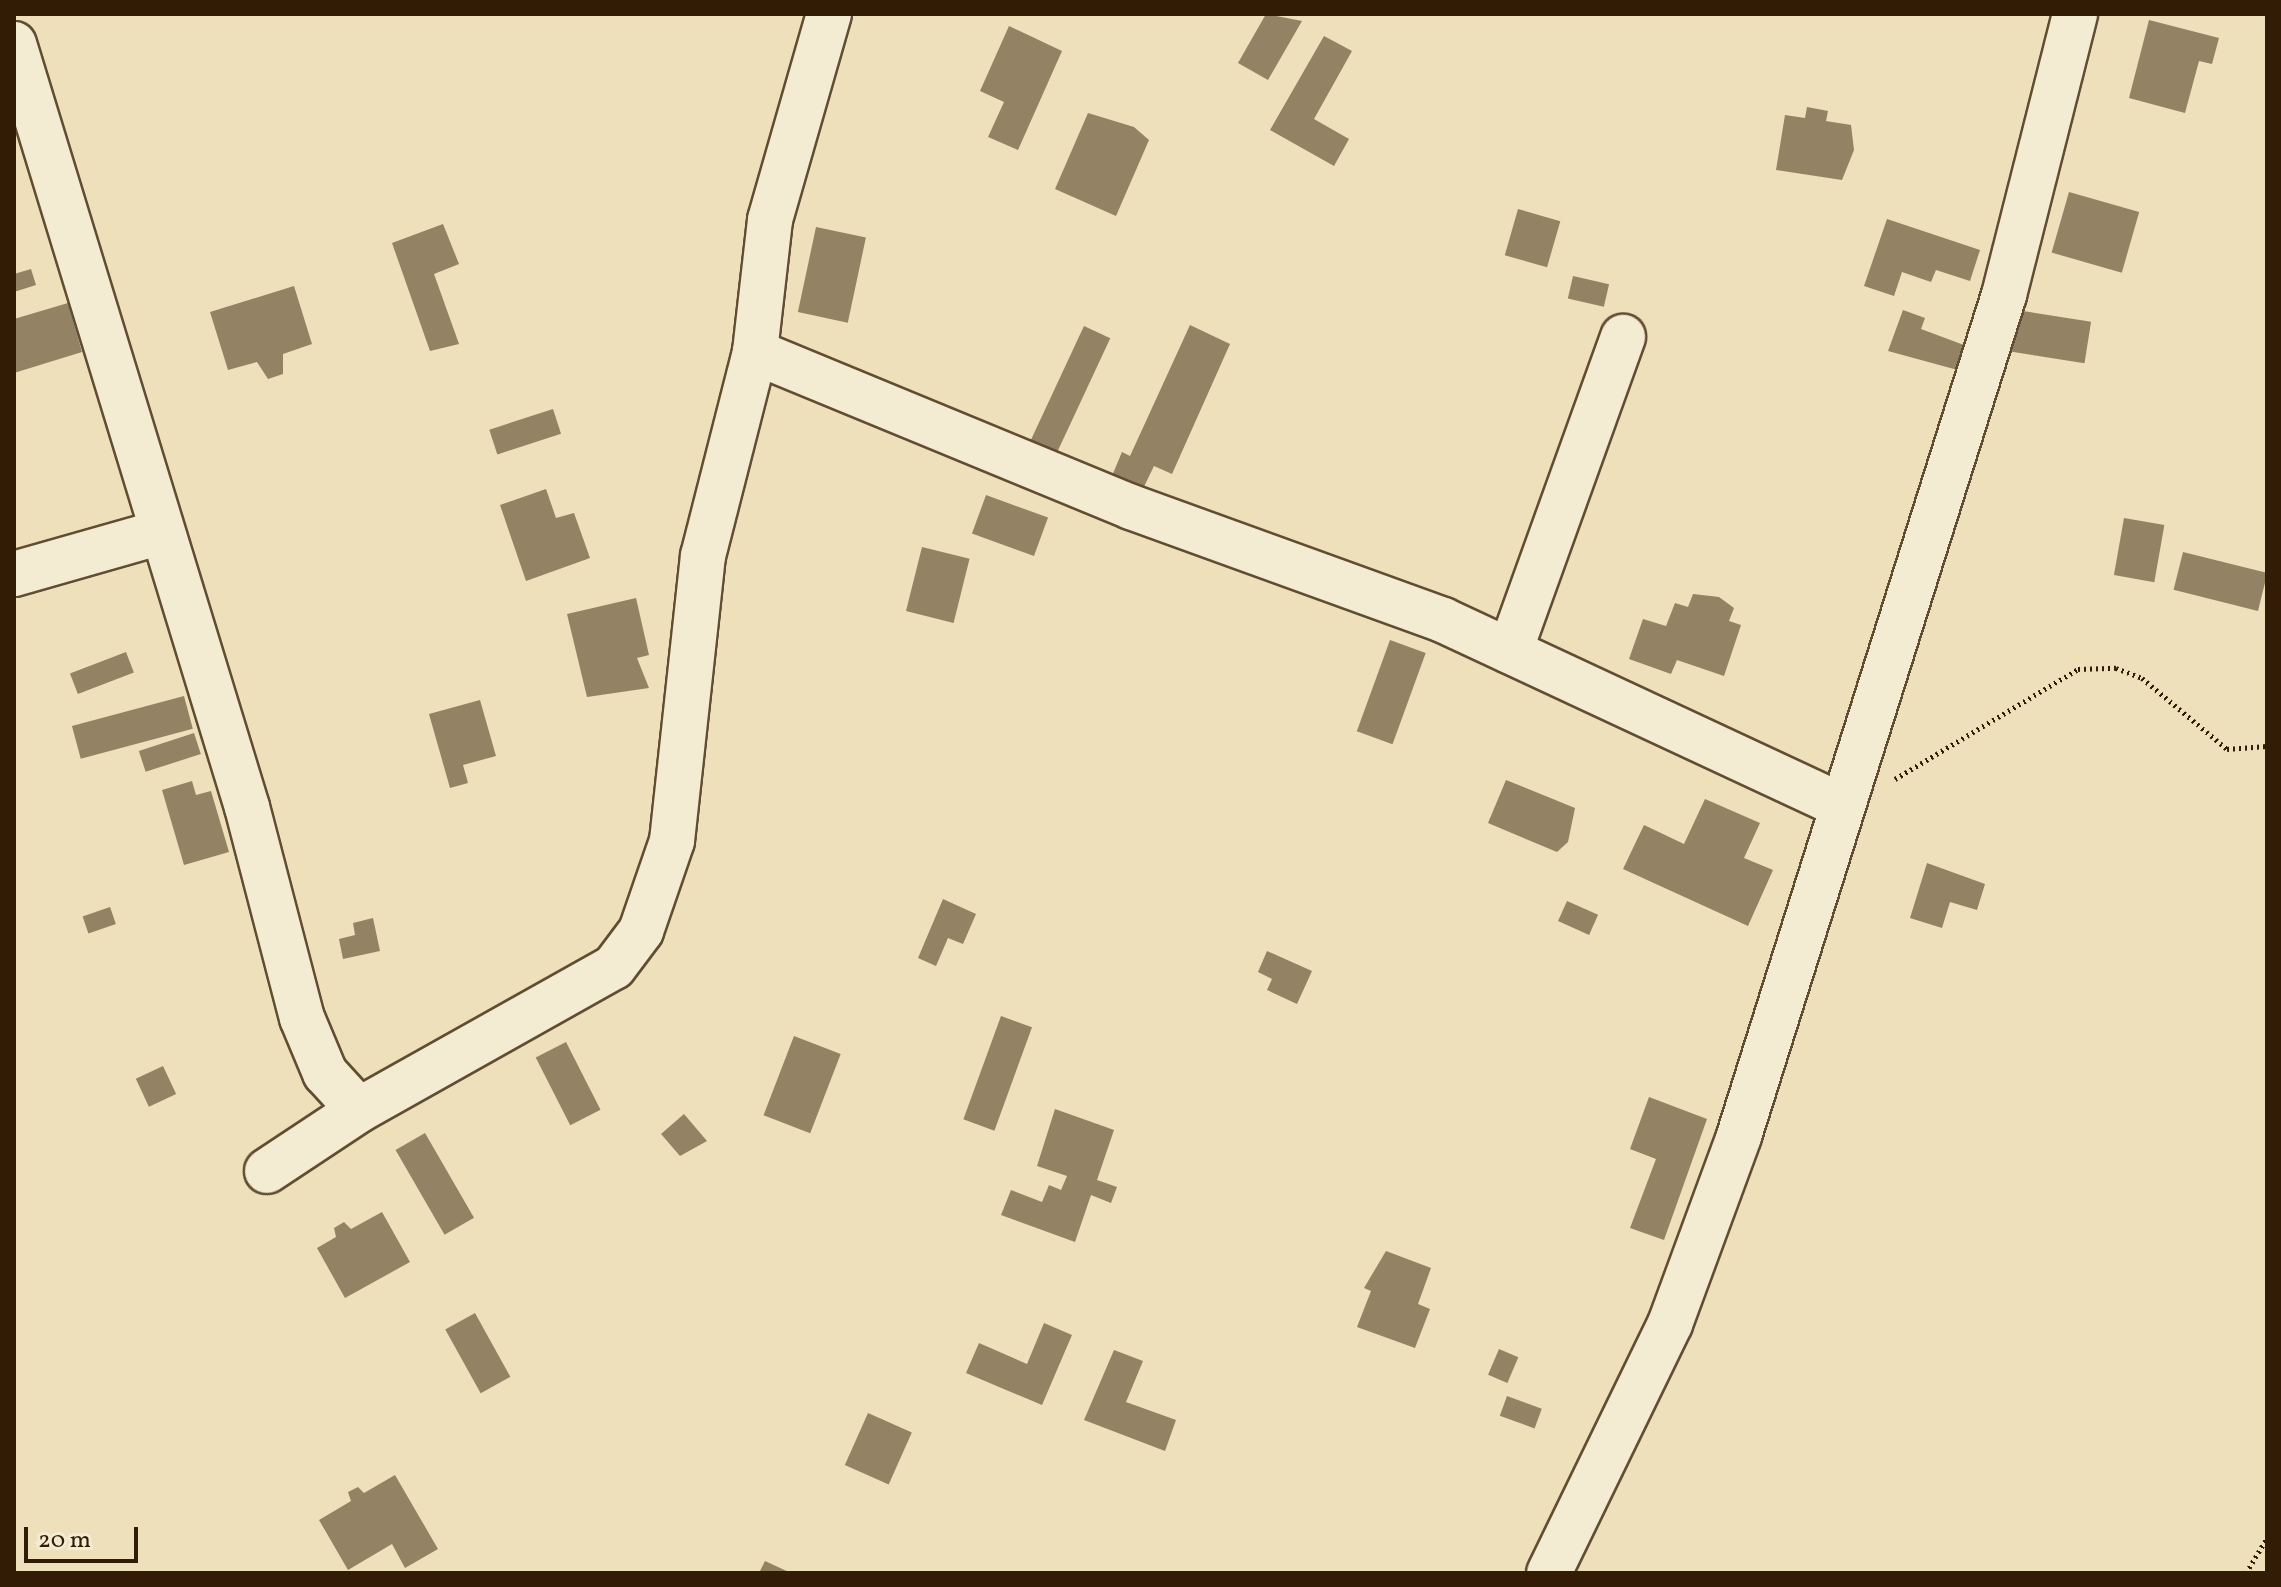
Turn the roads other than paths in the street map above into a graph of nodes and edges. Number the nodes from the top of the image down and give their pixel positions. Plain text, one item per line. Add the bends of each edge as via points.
1 (829, 14) edge
2 (2075, 14) edge
3 (14, 44) edge
4 (1623, 337) dead end
5 (755, 352) junction
6 (161, 532) junction
7 (14, 574) edge
8 (1510, 651) junction
9 (1838, 804) junction
10 (359, 1110) junction
11 (267, 1171) dead end
12 (1549, 1573) edge

1 - 5 street via 770,220
2 - 9 street via 2004,295 1861,754
3 - 6 street
4 - 8 street
5 - 8 street via 1131,507
5 - 10 street via 703,556 672,841 641,931 614,967
6 - 7 street
6 - 10 street via 247,807 302,1018 325,1073
8 - 9 street
9 - 12 street via 1825,869 1749,1106 1670,1324
10 - 11 street

